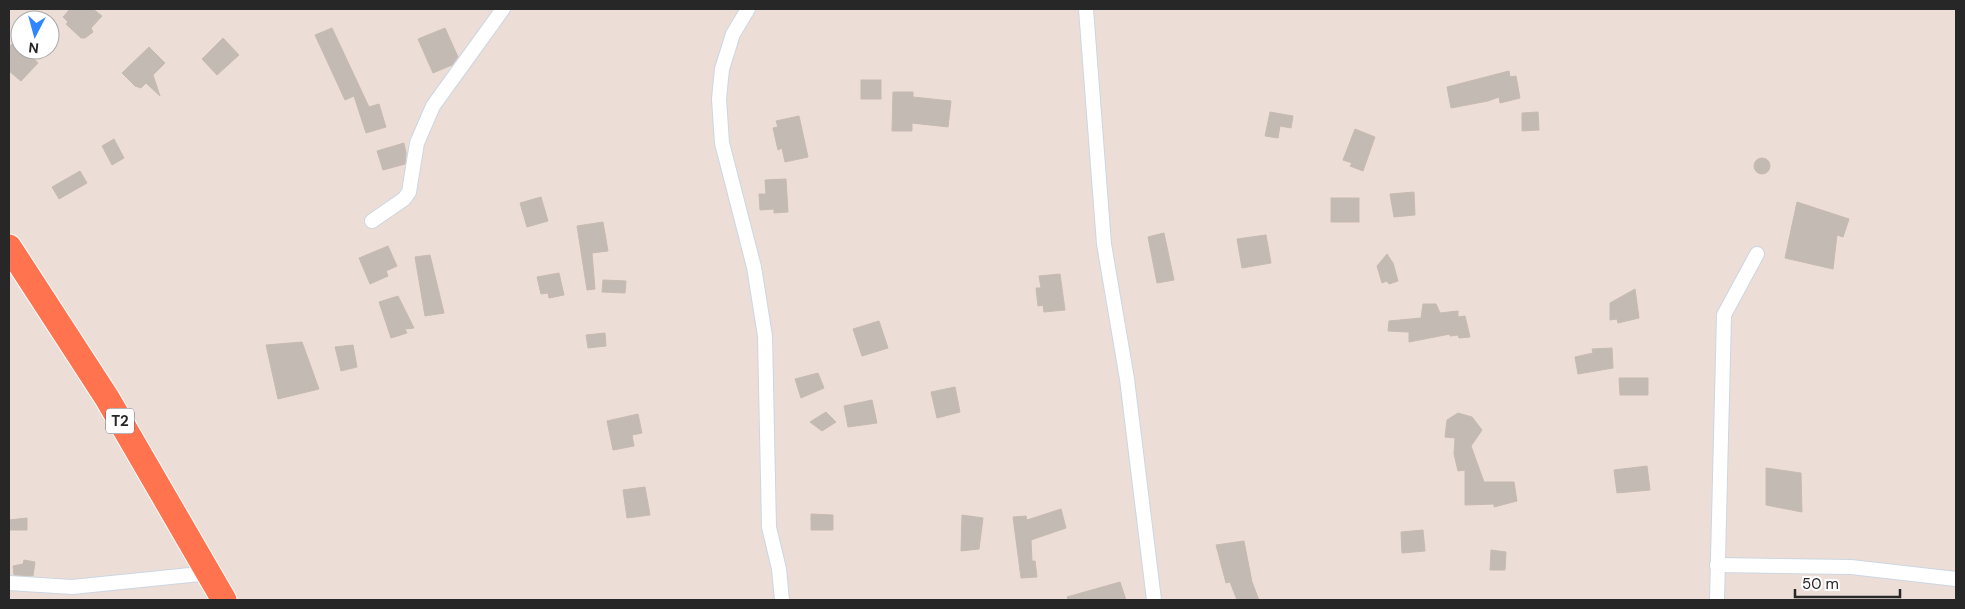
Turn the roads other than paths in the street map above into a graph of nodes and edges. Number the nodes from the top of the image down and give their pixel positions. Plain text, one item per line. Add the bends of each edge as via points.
1 (503, 9) edge
2 (748, 9) edge
3 (1086, 9) edge
4 (372, 221) dead end
5 (9, 247) edge
6 (1757, 254) dead end
7 (1717, 565) junction
8 (210, 573) junction
9 (1956, 579) edge
10 (9, 583) edge
11 (224, 600) edge
12 (782, 600) edge
13 (1154, 600) edge
14 (1717, 600) edge

1 - 4 street via 433,106 417,143 409,192
2 - 12 street via 733,34 719,99 722,143 754,267 765,336 769,527
3 - 13 street via 1104,244 1128,379
5 - 8 highway, T2 via 107,398
6 - 7 street via 1724,315
7 - 9 street via 1851,567
7 - 14 street
8 - 10 street via 72,587
8 - 11 highway, T2

